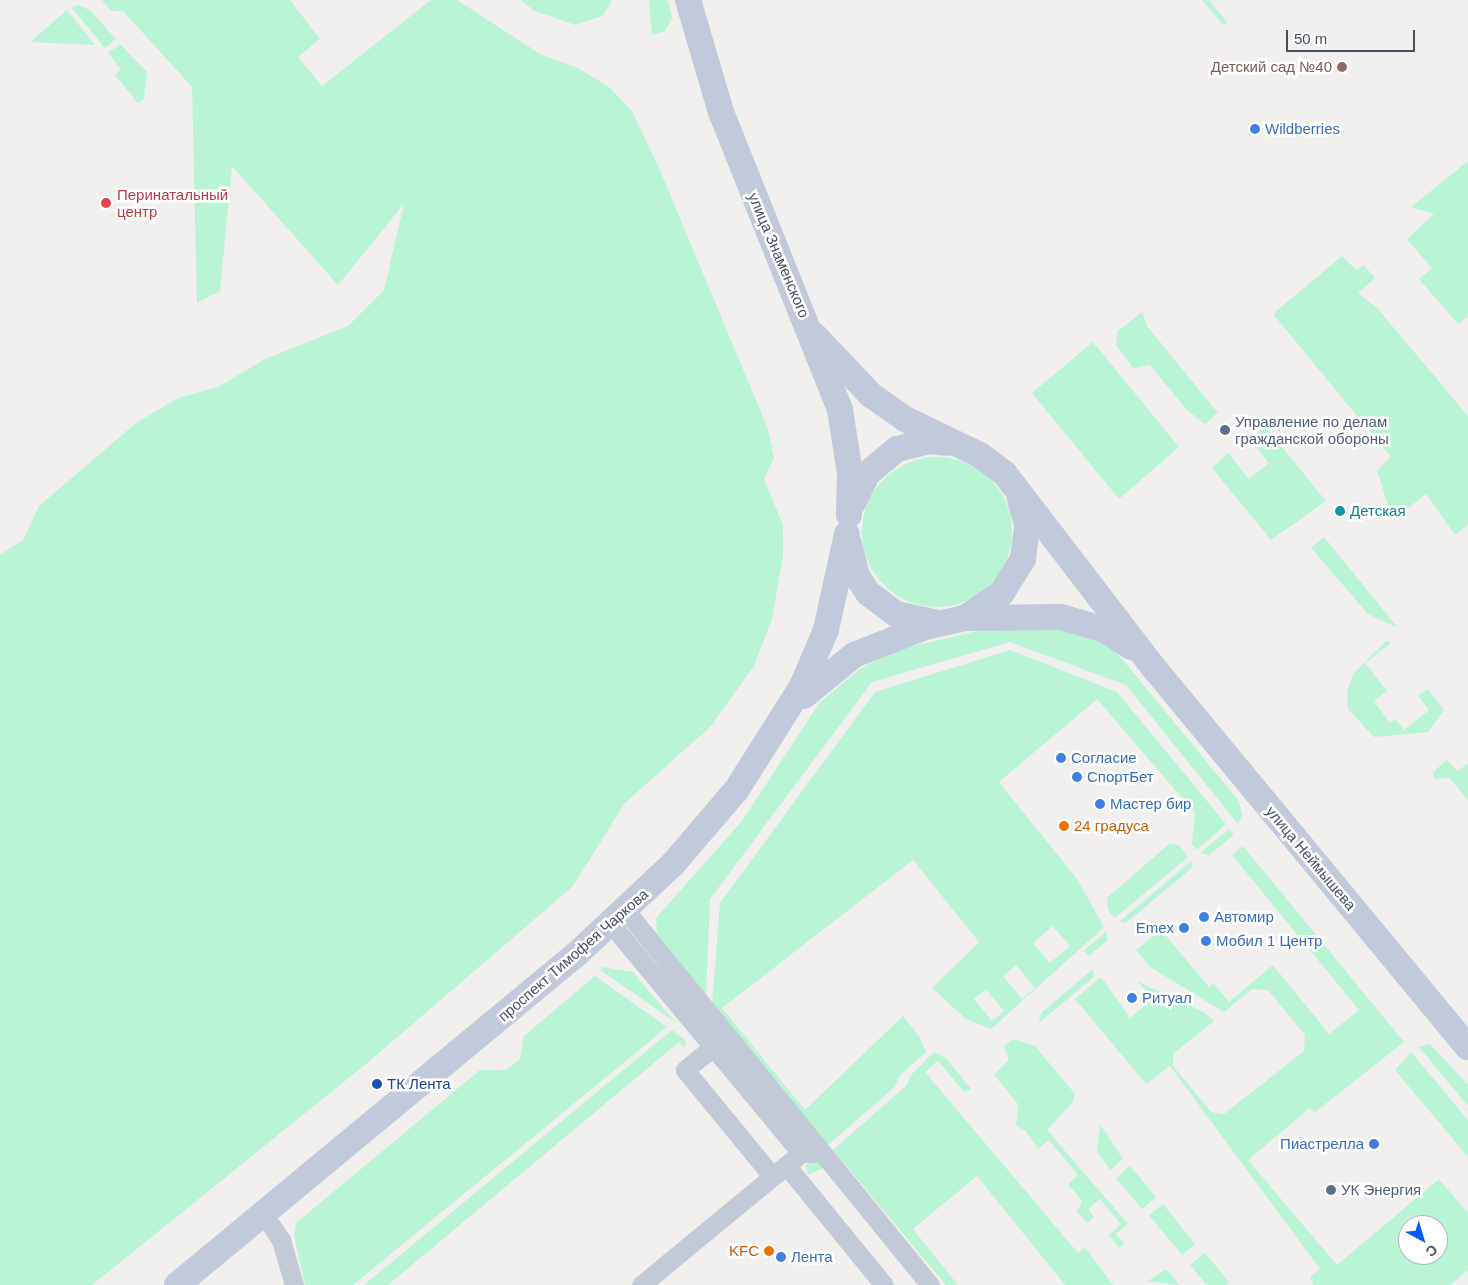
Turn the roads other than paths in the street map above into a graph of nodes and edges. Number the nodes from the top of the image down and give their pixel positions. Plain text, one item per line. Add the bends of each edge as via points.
1 (688, 0) edge
2 (814, 335) junction
3 (963, 446) junction
4 (1012, 483) junction
5 (848, 524) junction
6 (954, 620) junction
7 (1154, 668) junction
8 (783, 722) junction
9 (619, 917) junction
10 (713, 1047) junction
11 (1468, 1047) edge
12 (813, 1149) junction
13 (779, 1171) junction
14 (263, 1214) junction
15 (177, 1285) edge
16 (294, 1285) edge
17 (641, 1285) edge
18 (884, 1285) edge
19 (930, 1285) edge

1 - 2 main road, улица Знаменского via 722,112 776,257
2 - 3 main road via 871,395 905,419
2 - 5 main road, улица Знаменского via 847,444
3 - 4 main road via 994,464
3 - 5 main road via 929,441 897,449 867,474
4 - 6 main road via 1028,524 1023,559 1000,594
4 - 7 main road
5 - 6 main road via 857,576 868,593 896,614 916,622
5 - 8 main road, проспект Тимофея Чаркова via 826,630
6 - 7 main road via 1034,614 1085,622 1120,639
6 - 8 main road via 854,655 814,684
7 - 11 main road, улица Неймышева
8 - 9 main road, проспект Тимофея Чаркова via 711,822
9 - 10 street
9 - 12 street
9 - 14 main road, проспект Тимофея Чаркова
10 - 12 street
10 - 13 street via 685,1070
12 - 13 street
12 - 19 street
13 - 17 street
13 - 18 street
14 - 15 main road, проспект Тимофея Чаркова
14 - 16 street via 281,1240

